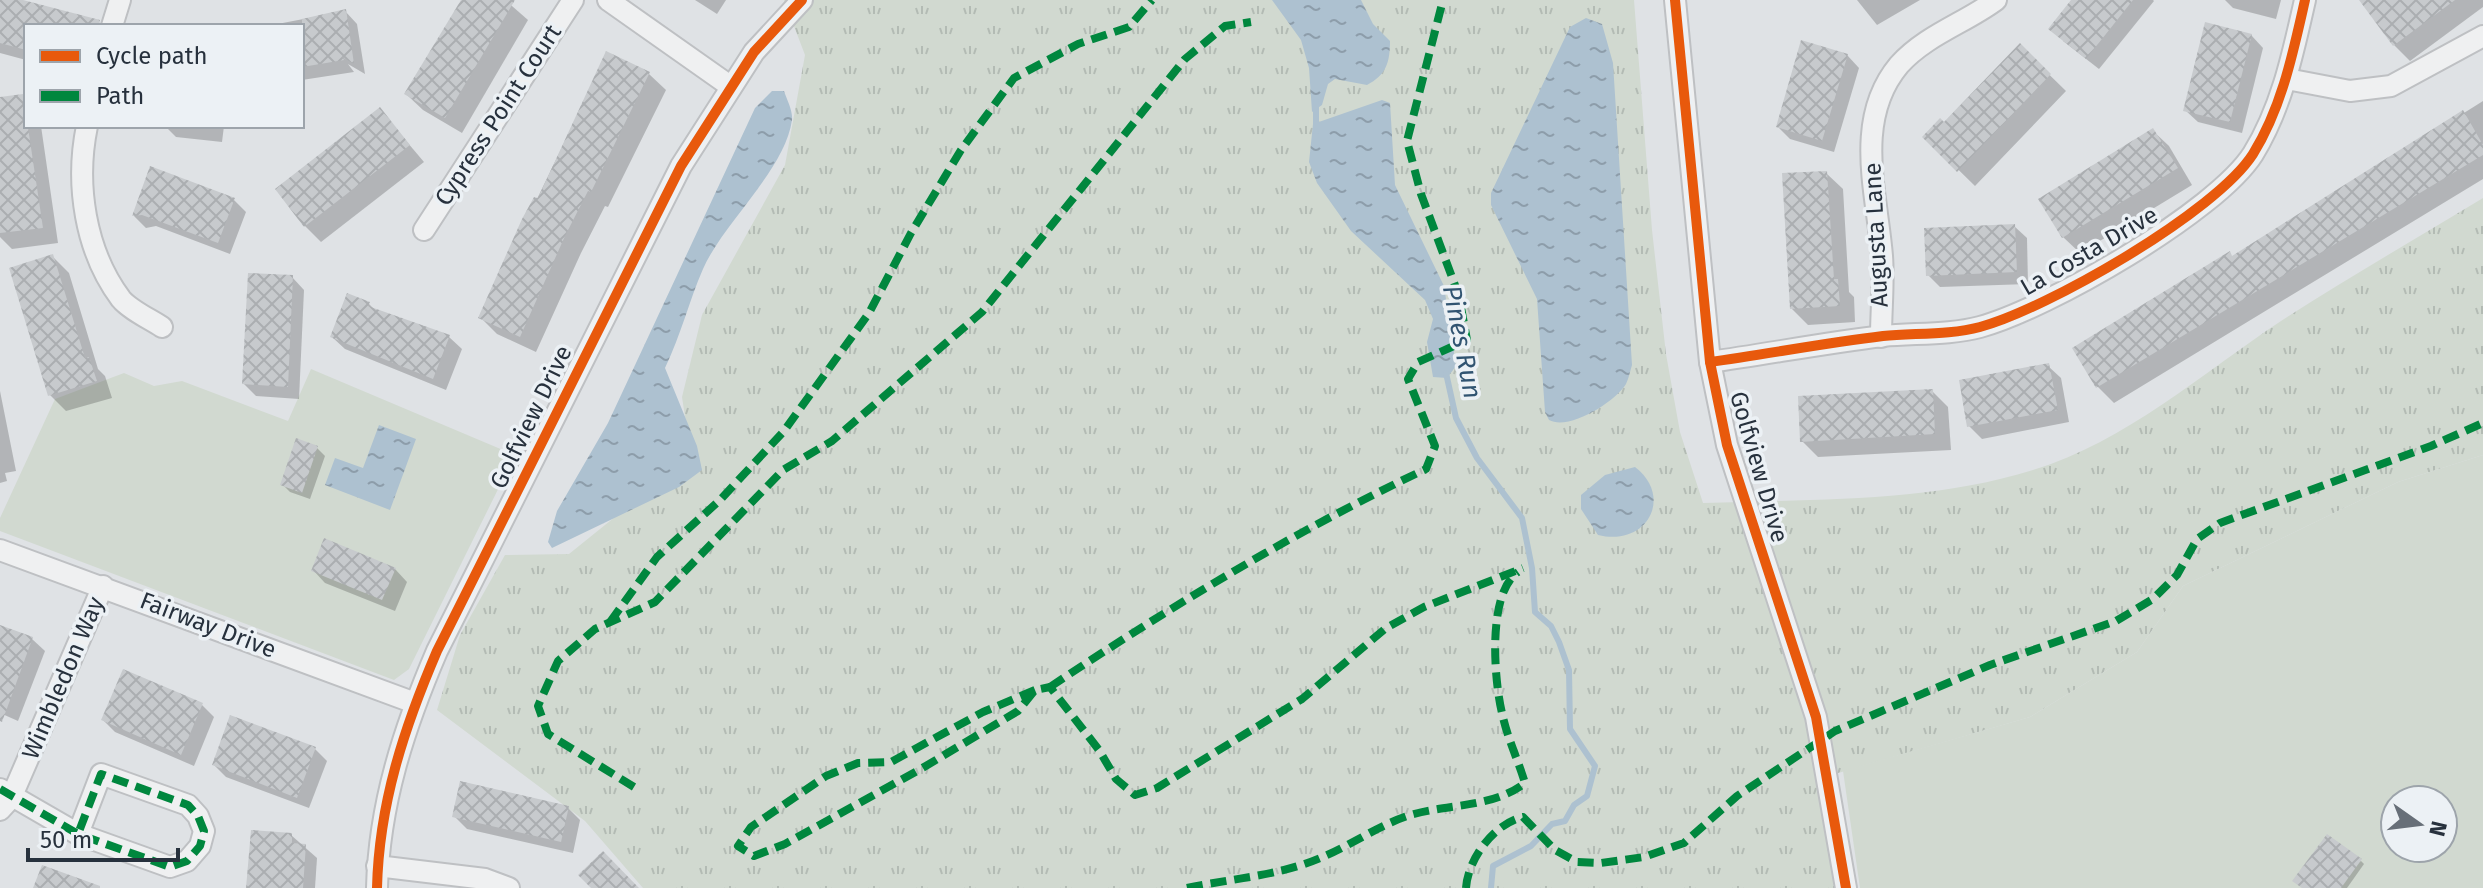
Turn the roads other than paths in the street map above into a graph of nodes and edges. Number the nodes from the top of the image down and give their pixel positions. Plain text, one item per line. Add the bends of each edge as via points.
1 (120, 0) edge
2 (573, 0) edge
3 (608, 0) edge
4 (802, 0) edge
5 (1675, 0) edge
6 (1996, 0) edge
7 (2305, 0) edge
8 (113, 24) edge
9 (2483, 36) edge
10 (2287, 79) junction
11 (730, 86) junction
12 (87, 128) edge
13 (424, 230) dead end
14 (162, 327) dead end
15 (1881, 337) junction
16 (1710, 362) junction
17 (0, 550) edge
18 (103, 586) junction
19 (415, 703) junction
20 (4, 799) edge
21 (78, 834) junction
22 (377, 866) junction
23 (377, 888) edge
24 (509, 888) edge
25 (1846, 888) edge

1 - 8 street
2 - 13 street, Cypress Point Court
3 - 11 street
4 - 11 street, Golfview Drive
5 - 16 street, Golfview Drive
6 - 15 street, Augusta Lane via 1938,33 1900,65 1881,99 1870,168 1882,258
7 - 10 street, La Costa Drive
9 - 10 street via 2391,86 2350,91
10 - 15 street, La Costa Drive via 2253,153 2233,180 2175,224 2035,308 1977,328
11 - 19 street, Golfview Drive via 631,262
12 - 14 street via 81,179 85,218 103,267 122,301
15 - 16 street, La Costa Drive
16 - 25 street, Golfview Drive via 1727,445 1816,717
17 - 18 street, Fairway Drive
18 - 19 street, Fairway Drive
18 - 20 street, Wimbledon Way
19 - 22 street, Golfview Drive via 390,779
20 - 21 street
21 - 21 street via 170,867 187,861 204,831 188,805 101,774
22 - 23 street, Golfview Drive
22 - 24 street via 485,879

